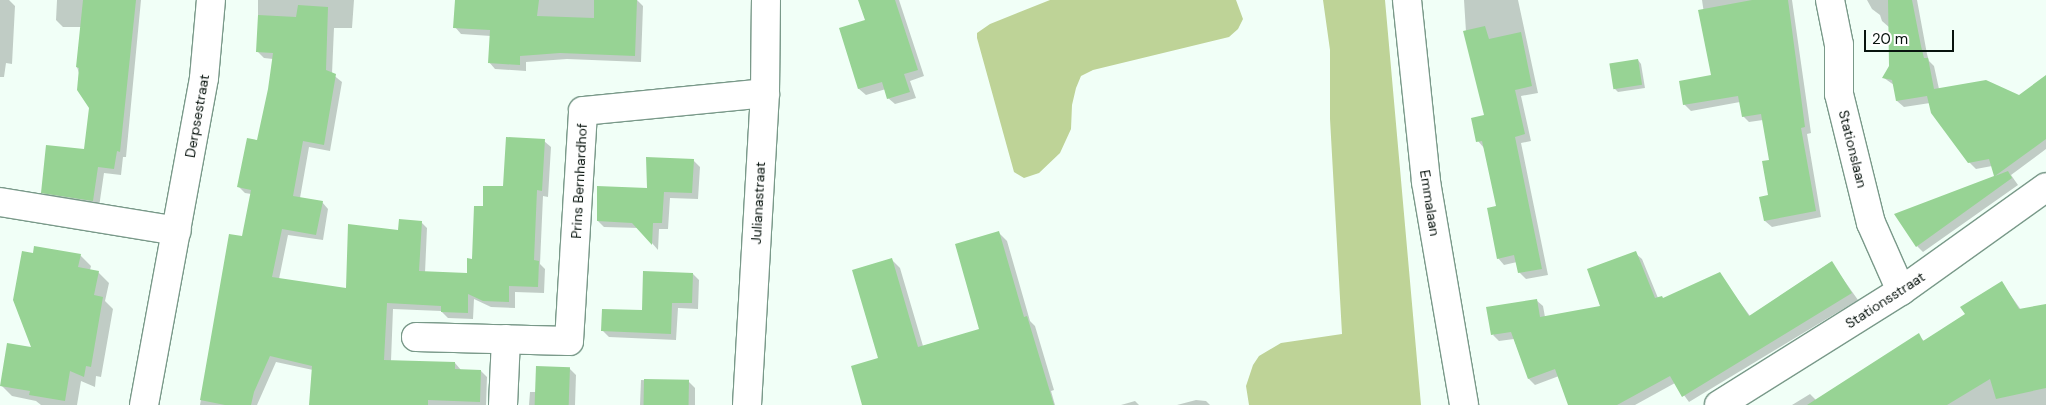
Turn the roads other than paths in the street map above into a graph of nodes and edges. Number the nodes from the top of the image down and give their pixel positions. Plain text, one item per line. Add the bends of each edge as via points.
1 (211, 0) edge
2 (766, 0) edge
3 (1406, 0) edge
4 (1830, 0) edge
5 (765, 93) junction
6 (2046, 187) edge
7 (0, 202) edge
8 (177, 232) junction
9 (1901, 292) junction
10 (416, 337) dead end
11 (506, 339) junction
12 (144, 405) edge
13 (503, 405) edge
14 (747, 405) edge
15 (1464, 405) edge
16 (1719, 405) edge

1 - 8 street, Derpsestraat via 204,78
2 - 5 street, Julianastraat
3 - 15 street, Emmalaan via 1426,182
4 - 9 street, Stationslaan via 1839,45 1839,94 1871,223
5 - 11 street, Prins Bernhardhof via 583,111 569,340
5 - 14 street, Julianastraat
6 - 9 street, Stationsstraat
7 - 8 street
8 - 12 street, Derpsestraat
9 - 16 street, Stationsstraat
10 - 11 street, Prins Bernhardhof
11 - 13 street

